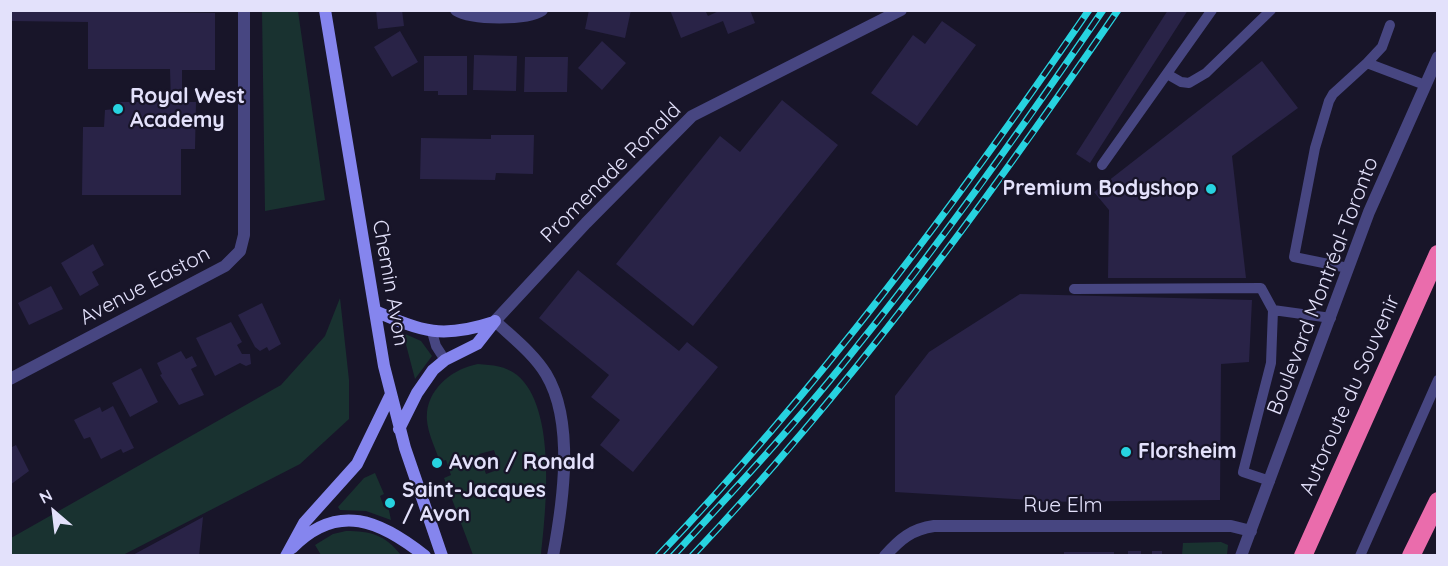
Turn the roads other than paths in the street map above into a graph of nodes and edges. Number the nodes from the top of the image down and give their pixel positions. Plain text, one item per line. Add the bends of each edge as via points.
1 (244, 10) edge
2 (325, 10) edge
3 (456, 10) edge
4 (543, 10) edge
5 (902, 10) edge
6 (1212, 10) edge
7 (1271, 10) edge
8 (1390, 25) dead end
9 (1437, 57) edge
10 (1367, 63) junction
11 (1167, 74) junction
12 (1425, 85) junction
13 (1102, 165) dead end
14 (1437, 254) edge
15 (1348, 268) junction
16 (1074, 289) dead end
17 (1273, 310) junction
18 (375, 311) junction
19 (1331, 318) junction
20 (495, 321) junction
21 (432, 332) junction
22 (445, 360) junction
23 (10, 379) edge
24 (1437, 380) edge
25 (391, 394) junction
26 (399, 429) junction
27 (1270, 480) junction
28 (1437, 501) edge
29 (1437, 518) edge
30 (1251, 531) junction
31 (425, 555) edge
32 (442, 555) edge
33 (553, 555) edge
34 (885, 555) edge
35 (1241, 555) edge
36 (1303, 555) edge
37 (1360, 555) edge
38 (1412, 555) edge
39 (1423, 555) edge

1 - 23 street, Avenue Easton via 244,226 240,251 218,270
2 - 18 main road, Chemin Avon
3 - 4 street via 470,16 521,17
5 - 20 street, Promenade Ronald via 693,116
6 - 11 lane
7 - 11 lane via 1198,79 1181,82
8 - 10 lane via 1382,47
9 - 12 street, Boulevard Montréal-Toronto
10 - 12 lane
10 - 15 lane via 1329,101 1314,148 1294,257
11 - 13 lane
12 - 15 street, Boulevard Montréal-Toronto via 1380,184
14 - 36 highway, Autoroute du Souvenir
15 - 19 street, Boulevard Montréal-Toronto
16 - 17 lane via 1261,288
17 - 19 lane
17 - 27 lane via 1271,363 1244,472
18 - 21 main road via 412,328
18 - 25 main road, Chemin Avon
19 - 27 street, Boulevard Montréal-Toronto
20 - 21 main road via 466,330
20 - 22 main road via 477,344
20 - 33 street via 537,362 557,400 563,464
21 - 22 lane
22 - 26 main road via 428,377
24 - 37 lane
25 - 26 main road, Chemin Avon
25 - 31 main road via 357,464 304,523 286,555 315,531 349,520 383,527
26 - 32 main road, Chemin Avon
27 - 30 street, Boulevard Montréal-Toronto
28 - 38 highway
29 - 39 highway
30 - 34 street, Rue Elm via 1231,526 934,526 905,536
30 - 35 street, Boulevard Montréal-Toronto

